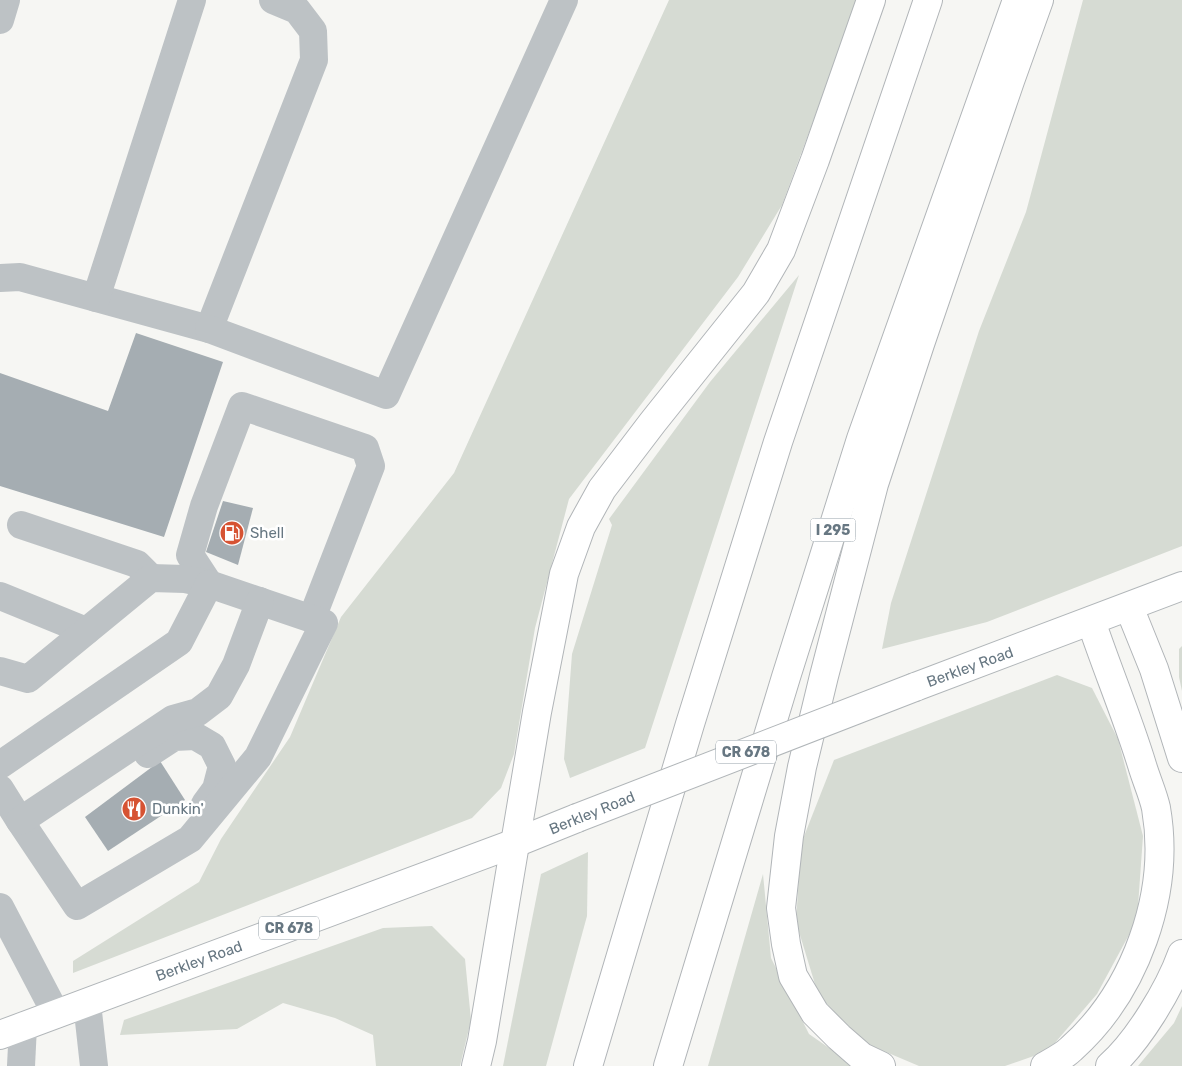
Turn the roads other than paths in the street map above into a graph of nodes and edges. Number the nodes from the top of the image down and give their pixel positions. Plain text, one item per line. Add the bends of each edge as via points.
1 (6, 0) edge
2 (192, 0) edge
3 (564, 0) edge
4 (871, 0) edge
5 (928, 0) edge
6 (1017, 0) edge
7 (1040, 0) edge
8 (291, 3) edge
9 (0, 20) edge
10 (0, 278) edge
11 (96, 298) junction
12 (209, 329) junction
13 (21, 525) dead end
14 (151, 578) junction
15 (209, 584) junction
16 (1182, 586) edge
17 (0, 596) edge
18 (260, 601) junction
19 (1129, 607) junction
20 (318, 621) junction
21 (1091, 622) junction
22 (86, 631) junction
23 (0, 671) edge
24 (1182, 758) edge
25 (0, 765) edge
26 (0, 789) edge
27 (67, 790) junction
28 (20, 821) junction
29 (190, 839) junction
30 (515, 844) junction
31 (0, 907) edge
32 (1182, 954) edge
33 (87, 1003) junction
34 (56, 1014) junction
35 (12, 1031) edge
36 (21, 1066) edge
37 (94, 1066) edge
38 (476, 1066) edge
39 (588, 1066) edge
40 (668, 1066) edge
41 (881, 1066) edge
42 (1046, 1066) edge
43 (1110, 1066) edge

1 - 9 street
2 - 11 street
3 - 12 street via 386,394
4 - 30 main road via 781,250 756,293 602,489 581,527 564,574
5 - 39 main road via 778,442
6 - 40 main road, I 295 via 862,439
7 - 41 main road via 874,484 802,767 789,836 781,908 793,976 815,1012 833,1031 862,1057
8 - 12 street via 312,31 314,60
10 - 11 street via 20,277
11 - 12 street
13 - 14 street via 136,564
14 - 15 street via 185,579
14 - 22 street
15 - 18 street
15 - 20 street via 190,554 204,506 242,406 365,448 371,466
15 - 25 street via 179,642
16 - 19 main road, Berkley Road / CR 678
17 - 22 street
18 - 20 street
18 - 27 street via 236,665 219,696 198,712 173,718
19 - 21 main road, Berkley Road / CR 678
19 - 24 main road via 1154,669
20 - 29 street via 258,757
21 - 30 main road, Berkley Road / CR 678, bridge via 915,687
21 - 42 main road via 1156,808 1159,855 1154,902 1142,945 1123,984 1100,1019 1070,1050
22 - 23 street via 28,679
26 - 28 street
27 - 28 street
27 - 29 street via 112,778 174,736 196,736 212,746 222,766 216,789 192,821
28 - 29 street via 77,906
30 - 33 main road, Berkley Road / CR 678
30 - 38 main road
31 - 34 street
32 - 43 main road via 1157,1006
33 - 34 main road, Berkley Road / CR 678
33 - 37 street
34 - 35 main road, Berkley Road / CR 678
35 - 36 street

